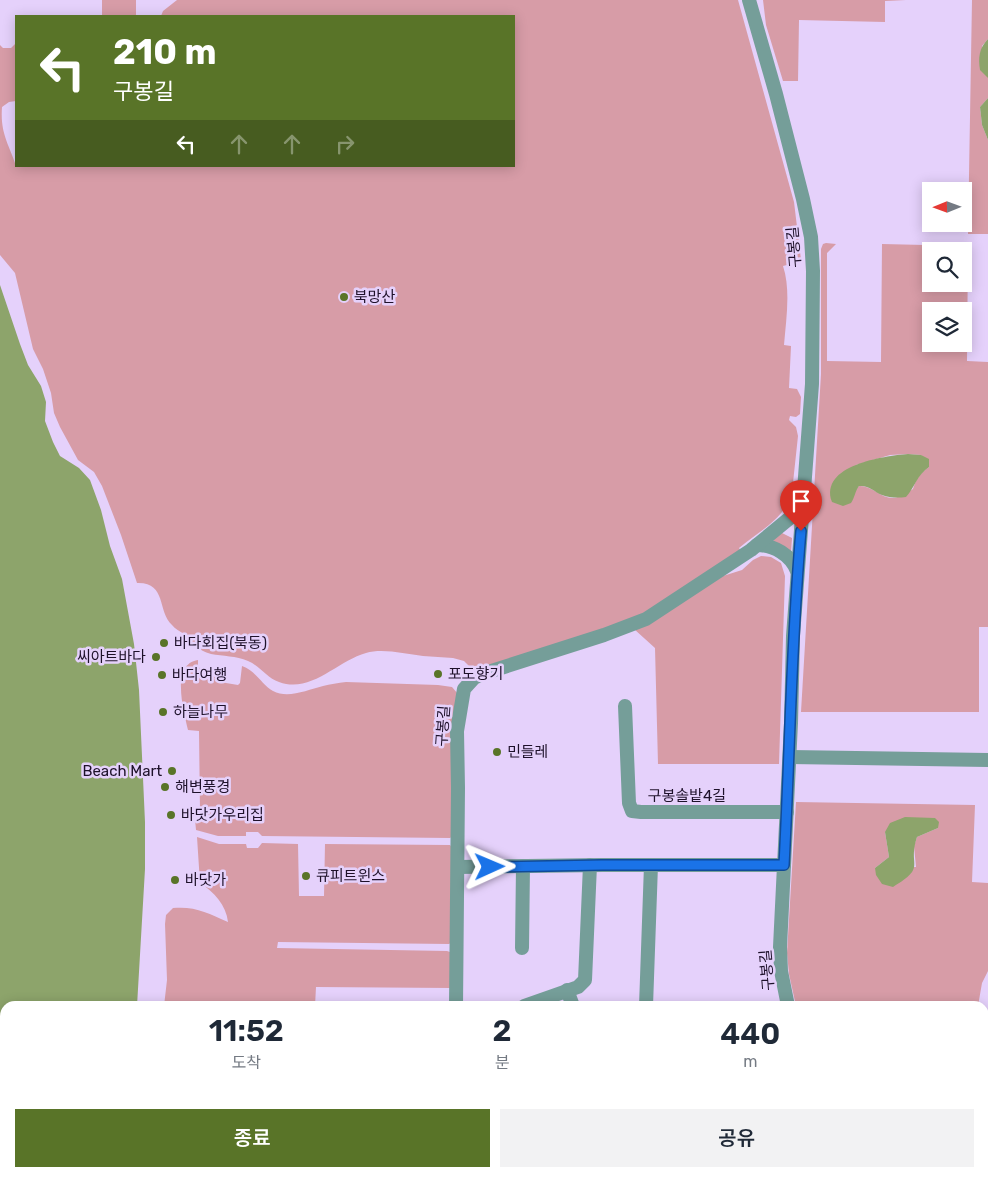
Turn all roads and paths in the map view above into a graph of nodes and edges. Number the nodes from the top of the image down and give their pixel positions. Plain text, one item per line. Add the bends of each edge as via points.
1 (749, 0) edge
2 (804, 498) junction
3 (757, 546) junction
4 (797, 571) junction
5 (626, 706) dead end
6 (790, 757) junction
7 (988, 760) edge
8 (787, 812) junction
9 (590, 865) junction
10 (651, 865) junction
11 (784, 865) junction
12 (522, 866) junction
13 (458, 867) junction
14 (522, 948) dead end
15 (567, 990) junction
16 (456, 1001) edge
17 (537, 1001) edge
18 (571, 1001) edge
19 (646, 1001) edge
20 (787, 1001) edge

1 - 2 street, 구봉길 via 811,237 812,384
2 - 3 street, 구봉길 via 791,517
2 - 4 street, 구봉길
3 - 4 street via 770,547 782,553
3 - 13 street, 구봉길 via 646,618 610,633 482,674 468,683 462,696 457,732
4 - 6 street, 구봉길
5 - 8 street, 구봉솔밭4길 via 629,803 632,811
6 - 7 street
6 - 8 street, 구봉길
8 - 11 street, 구봉길
9 - 10 street
9 - 12 street
9 - 15 street via 586,975 583,984
10 - 11 street
10 - 19 street
11 - 20 street, 구봉길 via 780,947
12 - 13 street
12 - 14 street
13 - 16 street, 구봉길
15 - 17 street
15 - 18 street

